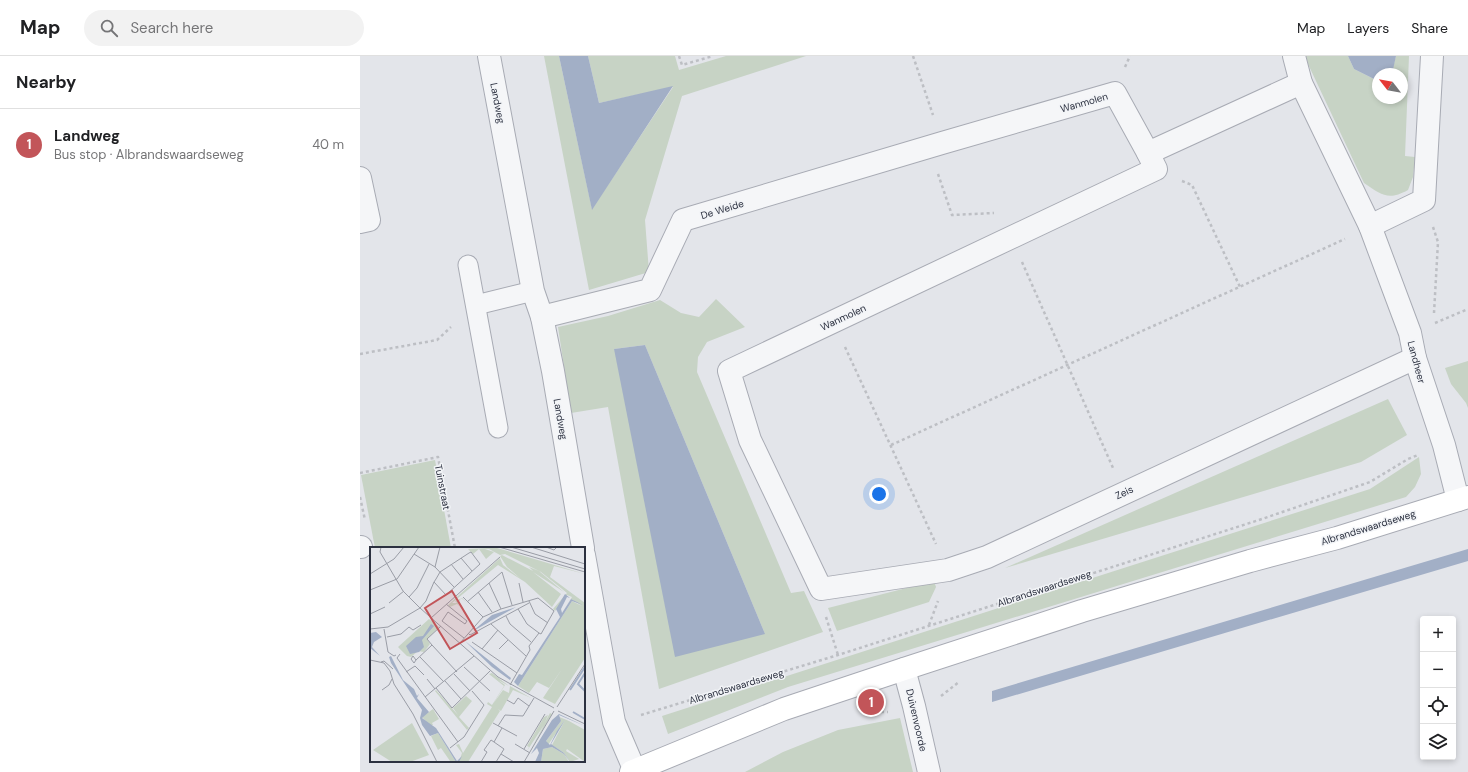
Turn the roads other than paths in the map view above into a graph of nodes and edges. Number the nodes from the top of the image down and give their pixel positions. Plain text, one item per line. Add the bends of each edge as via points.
1 (489, 56) edge
2 (1294, 56) edge
3 (1432, 56) edge
4 (1301, 83) junction
5 (936, 144) joint
6 (1152, 161) junction
7 (360, 178) edge
8 (364, 221) edge
9 (1370, 226) junction
10 (468, 265) dead end
11 (533, 291) junction
12 (476, 305) junction
13 (542, 317) junction
14 (1415, 358) junction
15 (498, 428) dead end
16 (1463, 498) edge
17 (583, 547) edge
18 (585, 567) edge
19 (822, 589) joint
20 (587, 592) edge
21 (904, 669) junction
22 (633, 771) edge
23 (929, 772) edge

1 - 11 street, Landweg
2 - 4 street, Landheer
3 - 9 street via 1424,200
4 - 6 street, Wanmolen
4 - 9 street, Landheer
5 - 6 street, Wanmolen via 1115,93
5 - 13 street, De Weide via 683,220 650,290
6 - 19 street, Wanmolen via 1011,237 729,371 750,440
7 - 8 street
9 - 14 street, Landheer via 1410,333
10 - 12 lane
11 - 12 lane
11 - 13 street, Landweg
12 - 15 lane
13 - 17 street, Landweg
14 - 16 street, Landheer
14 - 19 street, Zeis via 987,557 948,570
16 - 21 street, Albrandswaardseweg via 1337,538 1082,611
18 - 20 street
20 - 22 street via 614,722
21 - 22 street, Albrandswaardseweg via 784,709
21 - 23 street, Duivenvoorde

